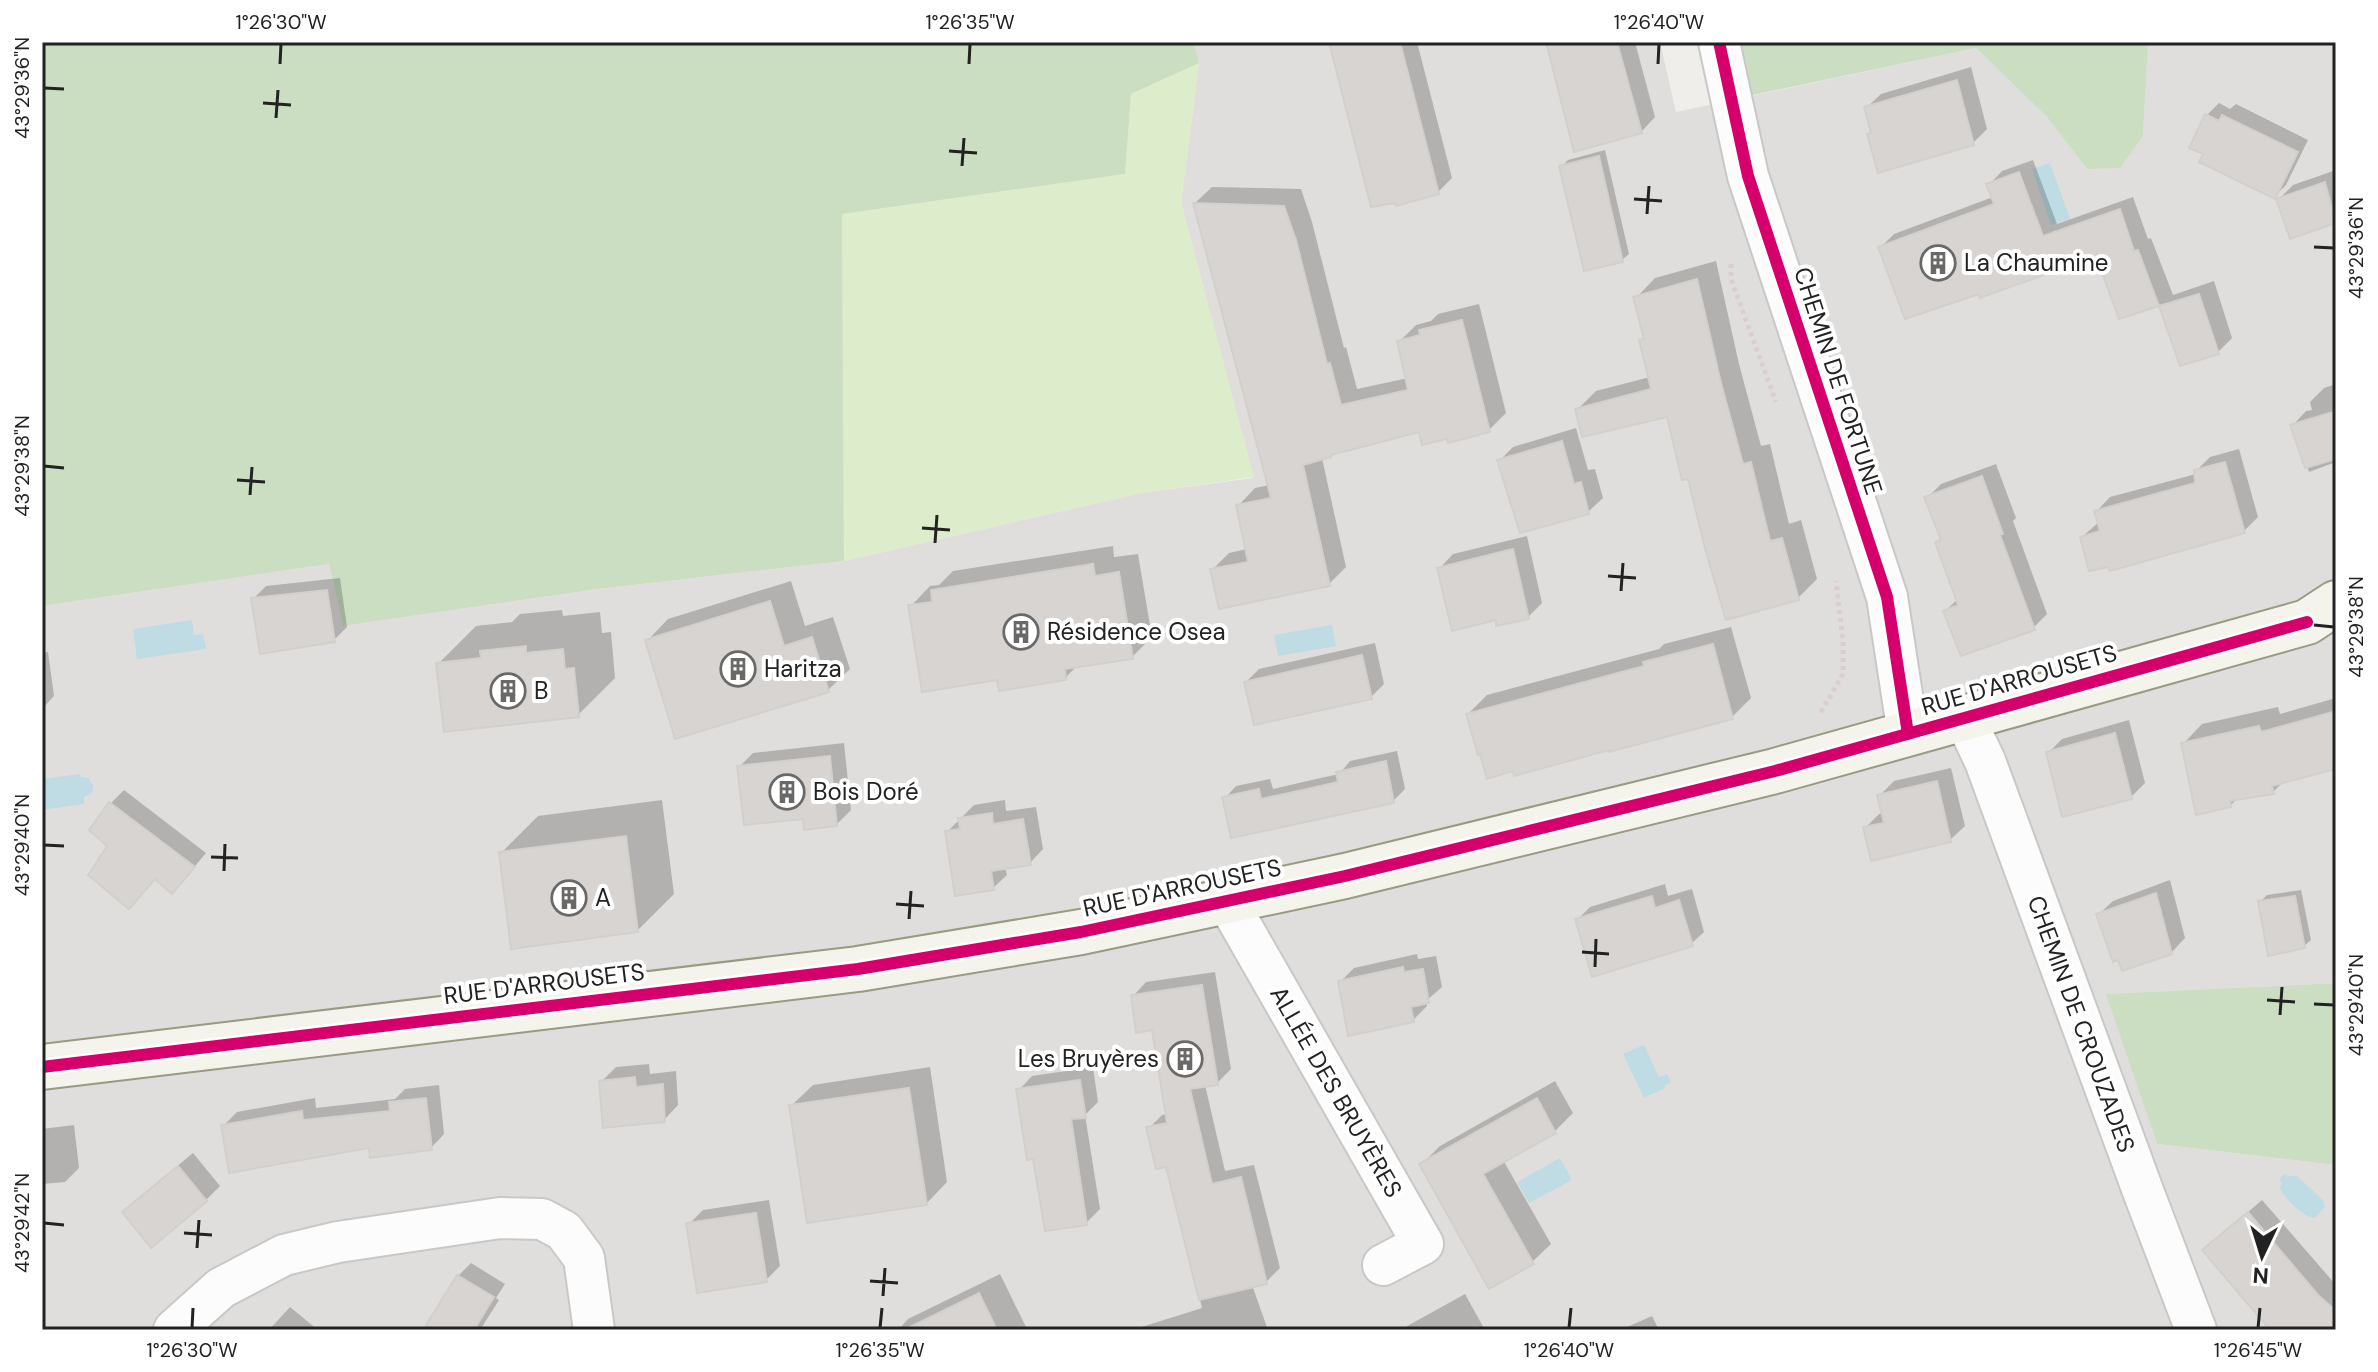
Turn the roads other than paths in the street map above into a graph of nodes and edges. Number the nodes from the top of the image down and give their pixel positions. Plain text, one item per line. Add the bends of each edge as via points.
1 (1719, 42) edge
2 (2326, 619) edge
3 (1965, 719) junction
4 (1908, 734) junction
5 (1227, 901) junction
6 (42, 1067) edge
7 (1383, 1265) dead end
8 (174, 1330) edge
9 (594, 1330) edge
10 (2196, 1330) edge

1 - 4 street, CHEMIN DE FORTUNE via 1748,176 1887,597
2 - 3 main road, RUE D'ARROUSETS
3 - 4 main road, RUE D'ARROUSETS
3 - 10 street, CHEMIN DE CROUZADES
4 - 5 main road, RUE D'ARROUSETS via 1538,830
5 - 6 main road, RUE D'ARROUSETS via 1032,942 858,969
5 - 7 street, ALLÉE DES BRUYÈRES via 1423,1244
8 - 9 street via 221,1288 284,1255 500,1218 542,1219 564,1231 584,1258

